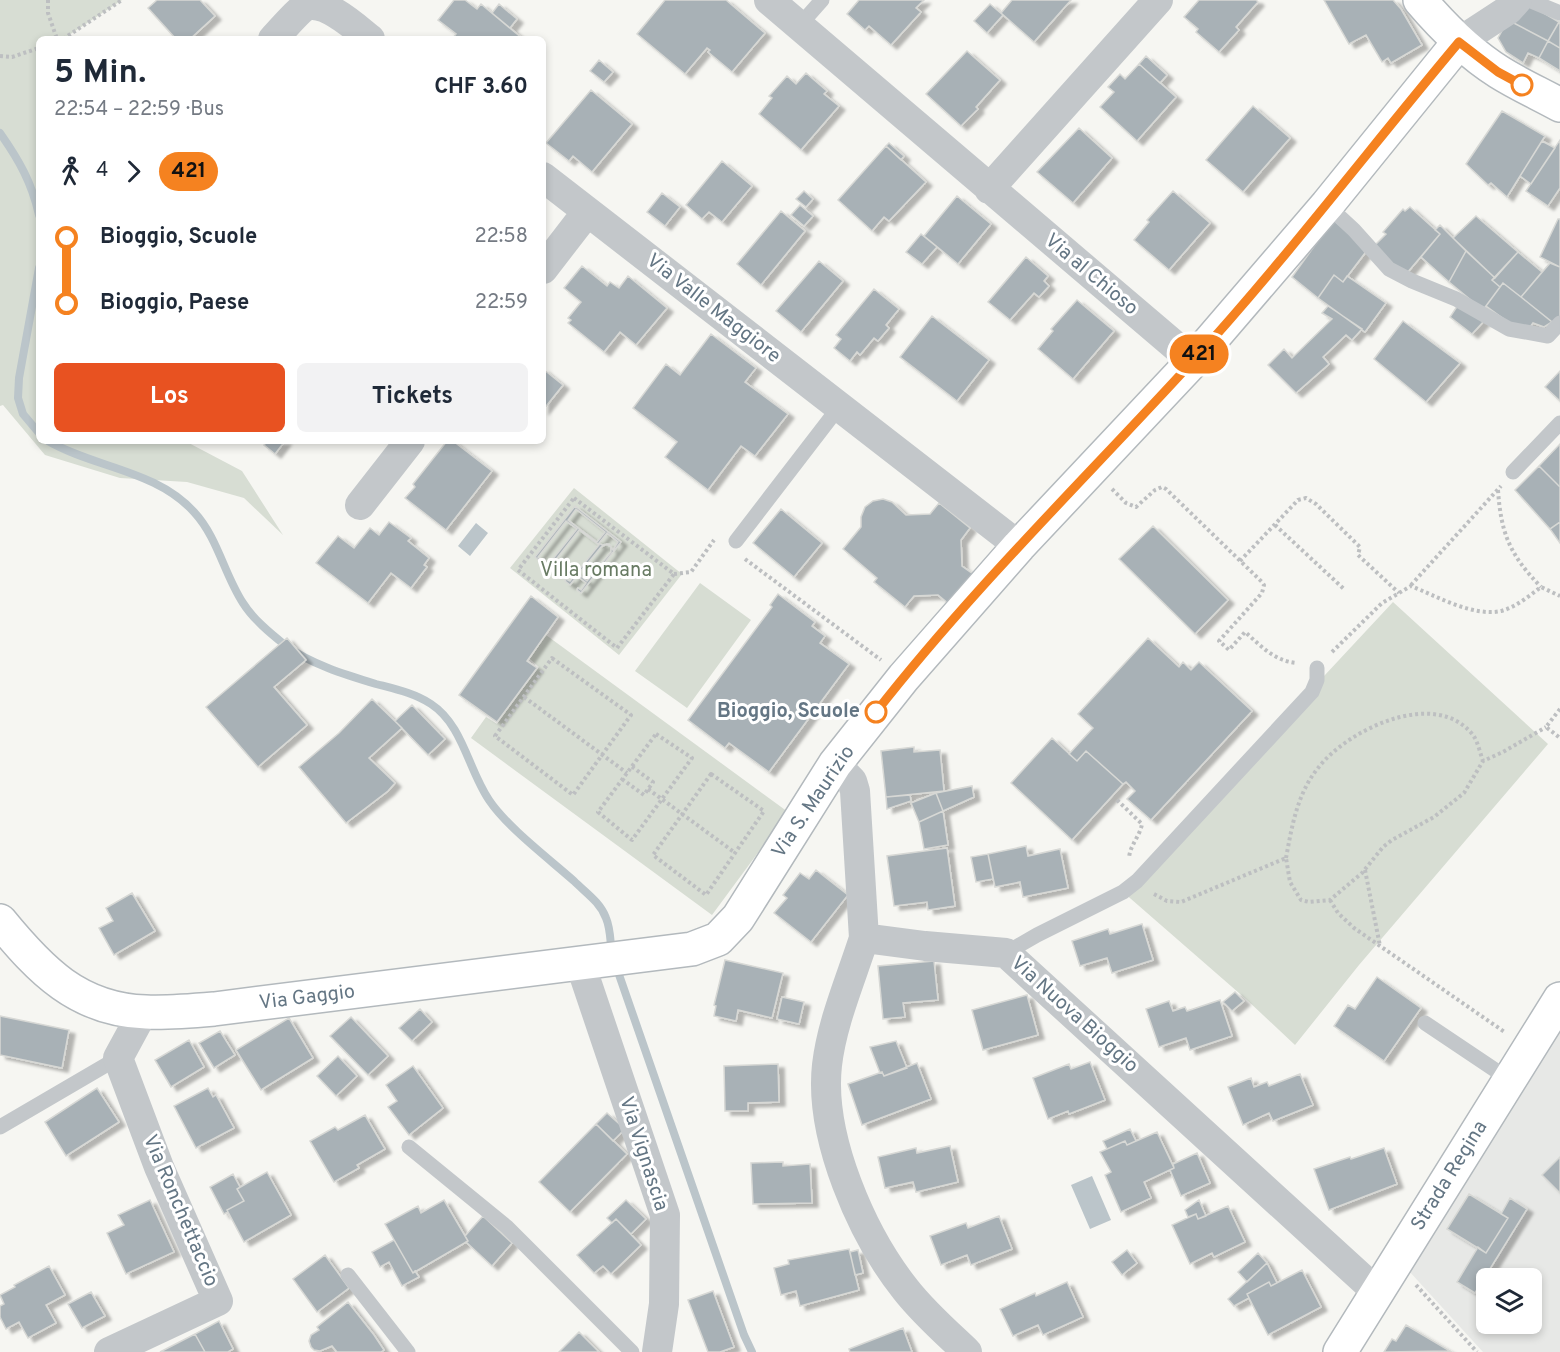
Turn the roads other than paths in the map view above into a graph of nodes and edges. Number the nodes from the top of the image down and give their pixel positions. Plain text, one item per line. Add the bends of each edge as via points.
1 (769, 0) edge
2 (822, 0) edge
3 (1158, 0) edge
4 (1420, 0) edge
5 (1517, 0) edge
6 (1529, 0) edge
7 (1560, 13) edge
8 (799, 26) junction
9 (276, 36) edge
10 (366, 36) edge
11 (1459, 42) junction
12 (1560, 105) edge
13 (546, 179) edge
14 (990, 189) junction
15 (1327, 204) junction
16 (587, 212) junction
17 (546, 265) edge
18 (1560, 323) edge
19 (1193, 361) junction
20 (839, 407) junction
21 (1560, 423) edge
22 (408, 444) edge
23 (1513, 472) road end
24 (360, 505) dead end
25 (736, 541) road end
26 (1018, 546) junction
27 (1316, 662) road end
28 (835, 764) junction
29 (0, 921) edge
30 (864, 938) junction
31 (1006, 953) junction
32 (646, 954) joint
33 (580, 963) junction
34 (1560, 999) edge
35 (143, 1012) junction
36 (1425, 1023) dead end
37 (118, 1058) junction
38 (1510, 1080) junction
39 (0, 1127) edge
40 (409, 1147) dead end
41 (348, 1275) dead end
42 (1377, 1292) junction
43 (109, 1352) edge
44 (408, 1352) edge
45 (632, 1352) edge
46 (657, 1352) edge
47 (967, 1352) edge
48 (1340, 1352) edge

1 - 8 street, Via al Chioso
2 - 8 lane
3 - 14 street
4 - 11 street
5 - 11 street
6 - 7 lane
8 - 14 street, Via al Chioso
9 - 10 street via 307,6 317,4 327,4
11 - 12 street via 1498,72
11 - 15 street, Via S. Maurizio
13 - 16 street, Via Valle Maggiore
14 - 19 street, Via al Chioso
15 - 18 lane via 1389,269 1412,281 1456,299 1509,329 1548,336
15 - 19 street, Via S. Maurizio
16 - 17 street
16 - 20 street, Via Valle Maggiore
19 - 26 street, Via S. Maurizio
20 - 25 lane
20 - 26 street, Via Valle Maggiore
21 - 23 lane
22 - 24 street
26 - 28 street, Via S. Maurizio
27 - 31 lane via 1317,680 1312,692 1137,881
28 - 30 street via 852,781 855,791
28 - 32 street, Via S. Maurizio via 725,933 692,949
29 - 35 street, Via Gaggio via 58,982 100,1004
30 - 31 street, Via Nuova Bioggio
30 - 47 street via 832,1035 827,1066 827,1109 835,1146 857,1208 884,1260 920,1306
31 - 42 street, Via Nuova Bioggio
32 - 33 street, Via Gaggio
33 - 35 street, Via Gaggio via 214,1010
33 - 46 street, Via Vignascia via 664,1215 664,1304
34 - 38 street, Strada Regina
35 - 37 street
36 - 38 lane
37 - 39 lane
37 - 43 street, Via Ronchettaccio via 159,1167 218,1301
38 - 42 street, Strada Regina
40 - 45 lane via 507,1227
41 - 44 lane
42 - 48 street, Strada Regina

